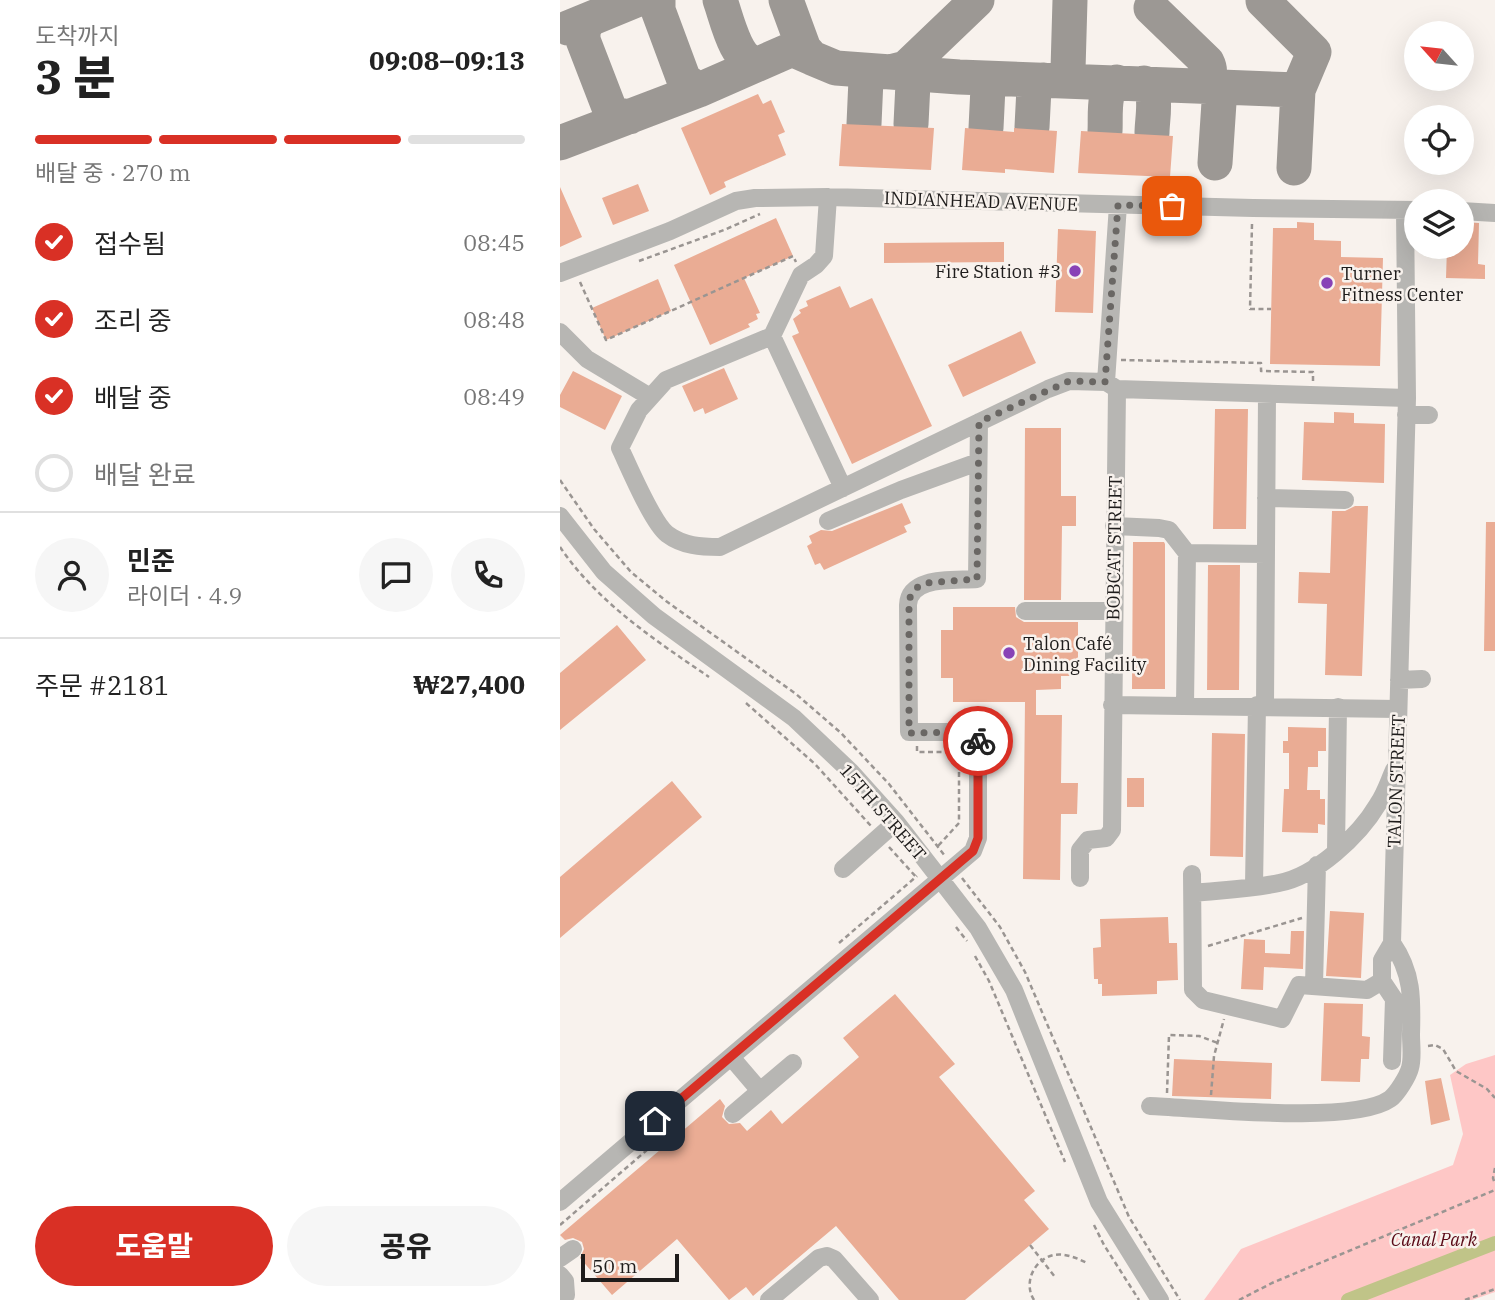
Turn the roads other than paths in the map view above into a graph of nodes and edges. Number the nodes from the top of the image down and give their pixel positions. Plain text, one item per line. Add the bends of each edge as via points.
1 (828, 197) junction
2 (1118, 205) junction
3 (1404, 210) edge
4 (1474, 212) edge
5 (1495, 213) edge
6 (1409, 259) edge
7 (565, 279) edge
8 (560, 332) edge
9 (772, 336) junction
10 (1111, 386) junction
11 (1267, 394) junction
12 (650, 397) junction
13 (1407, 407) junction
14 (1429, 415) dead end
15 (979, 422) junction
16 (978, 462) junction
17 (843, 488) junction
18 (1266, 499) junction
19 (1345, 500) dead end
20 (560, 516) edge
21 (828, 521) dead end
22 (1114, 526) junction
23 (1187, 553) junction
24 (1266, 554) junction
25 (1025, 611) dead end
26 (1113, 611) junction
27 (1399, 680) junction
28 (1422, 680) dead end
29 (1112, 705) junction
30 (1185, 705) junction
31 (1261, 705) junction
32 (1338, 707) junction
33 (1398, 709) junction
34 (1397, 763) junction
35 (895, 822) junction
36 (1336, 851) junction
37 (1317, 866) junction
38 (843, 869) dead end
39 (1192, 874) dead end
40 (1080, 878) dead end
41 (933, 885) junction
42 (1254, 886) junction
43 (1193, 893) junction
44 (1392, 943) junction
45 (1382, 981) junction
46 (1314, 985) junction
47 (731, 1057) junction
48 (1392, 1061) dead end
49 (793, 1063) dead end
50 (760, 1091) junction
51 (1158, 1107) road end
52 (733, 1114) dead end
53 (560, 1202) edge
54 (560, 1275) edge
55 (566, 1296) edge
56 (769, 1300) edge
57 (870, 1300) edge
58 (1160, 1300) edge

1 - 2 street, INDIANHEAD AVENUE
1 - 7 street, INDIANHEAD AVENUE via 736,201
1 - 9 street via 831,257 802,275
2 - 3 street, INDIANHEAD AVENUE
2 - 10 street, BOBCAT STREET via 1107,359
4 - 5 street
6 - 13 street, TALON STREET
8 - 12 street via 587,359
9 - 12 street via 666,380
9 - 17 street
10 - 11 street
10 - 15 street via 1069,381
10 - 22 street, BOBCAT STREET
11 - 13 street
11 - 18 street
12 - 17 street via 620,448 649,507 665,533 676,539 695,547 720,547
13 - 14 street
13 - 27 street, TALON STREET
15 - 16 street
15 - 17 street
16 - 21 street
16 - 41 street via 977,579 925,583 909,599 909,733 978,732 978,838 973,851
18 - 19 street
18 - 24 street
20 - 35 street, 15TH STREET via 604,572 654,616 794,718
22 - 23 street via 1170,530
22 - 26 street, BOBCAT STREET
23 - 24 street
23 - 30 street
24 - 31 street
25 - 26 street
26 - 29 street, BOBCAT STREET
27 - 28 street
27 - 33 street, TALON STREET
29 - 30 street
29 - 40 street, BOBCAT STREET via 1112,830 1106,838 1088,840 1080,850
30 - 31 street
31 - 32 street
31 - 42 street
32 - 33 street
32 - 36 street
33 - 34 street, TALON STREET
34 - 36 street via 1378,805
34 - 44 street, TALON STREET
35 - 38 street
35 - 41 street, 15TH STREET
36 - 37 street
37 - 42 street via 1280,883
37 - 46 street
39 - 43 street
41 - 47 street
41 - 58 street, 15TH STREET via 978,928 1014,990 1099,1202
42 - 43 street
43 - 46 street via 1193,990 1203,1000 1282,1019 1299,985
44 - 45 street via 1382,960
44 - 51 street, TALON STREET via 1402,958 1412,992 1410,1067 1392,1098 1339,1112
45 - 46 street via 1367,990
45 - 48 street via 1394,999
47 - 50 street
47 - 53 street
49 - 50 street
50 - 52 street
54 - 55 street
56 - 57 street via 827,1256

